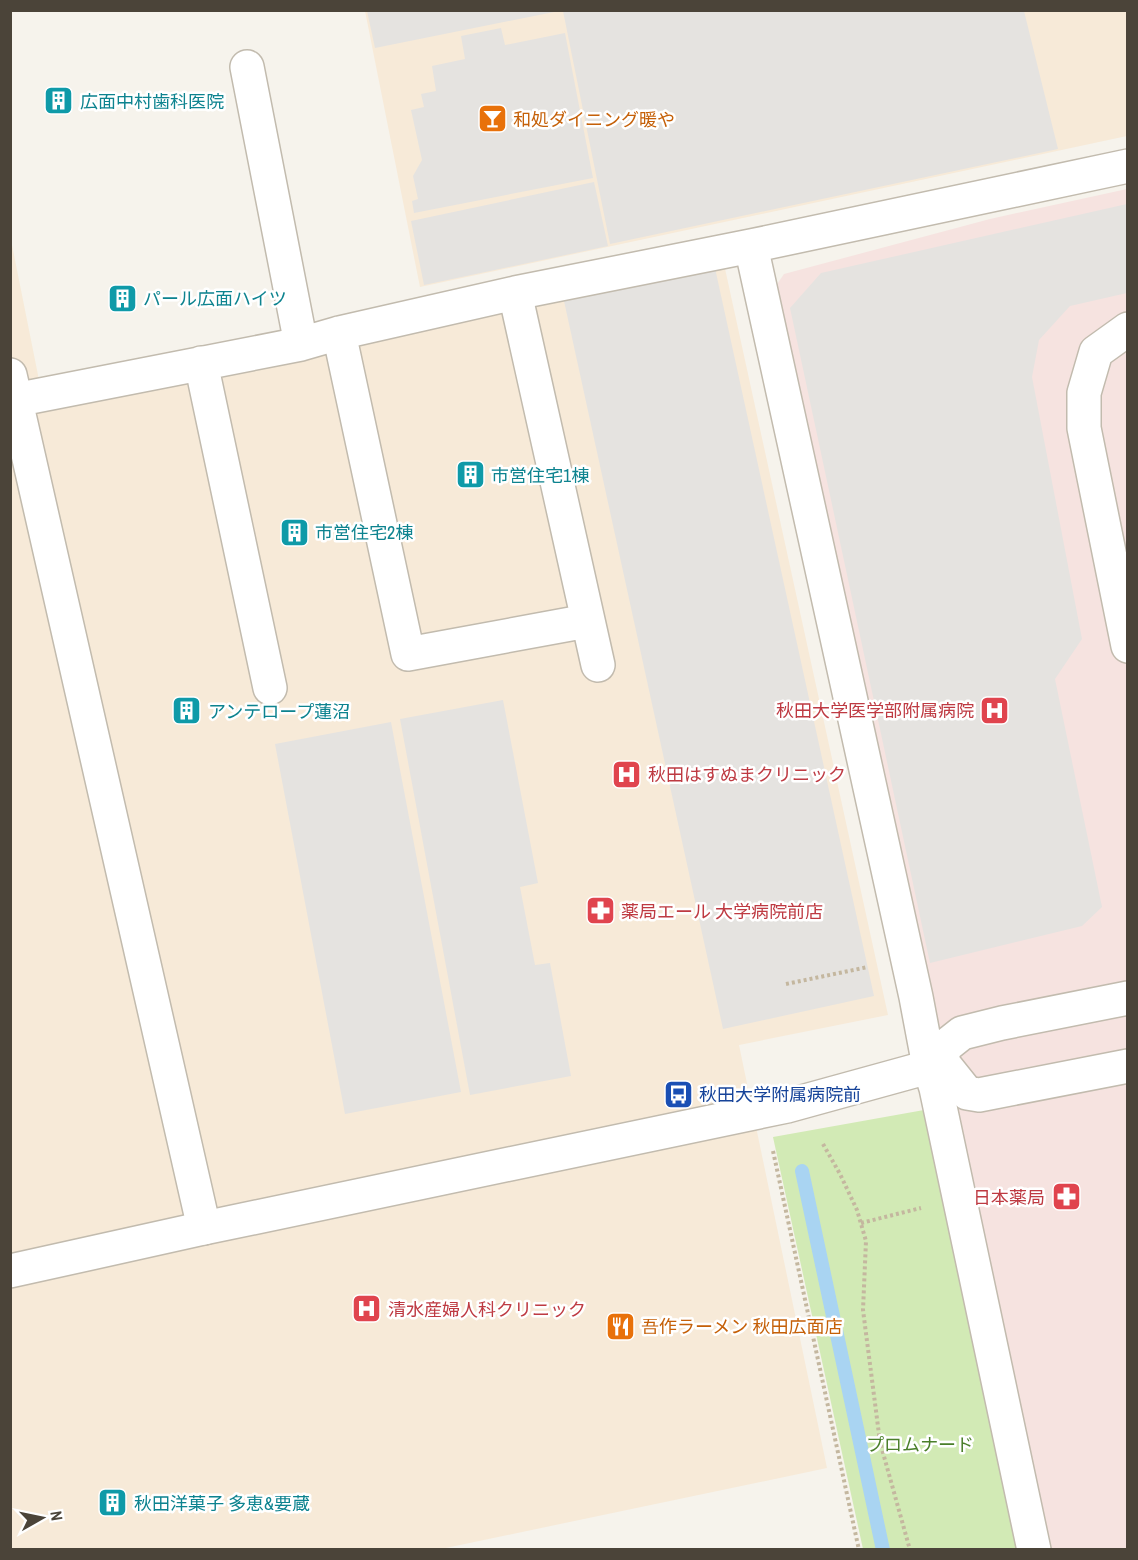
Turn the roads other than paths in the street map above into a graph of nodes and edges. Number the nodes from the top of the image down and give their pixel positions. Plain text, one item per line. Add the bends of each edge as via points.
1 (247, 67) dead end
2 (1128, 166) edge
3 (751, 246) junction
4 (515, 293) junction
5 (1128, 329) edge
6 (339, 333) junction
7 (301, 344) junction
8 (201, 363) junction
9 (12, 392) edge
10 (587, 621) junction
11 (1128, 646) edge
12 (598, 665) dead end
13 (270, 688) dead end
14 (1128, 998) edge
15 (936, 1065) junction
16 (1128, 1066) edge
17 (204, 1228) junction
18 (10, 1271) edge
19 (1034, 1550) edge

1 - 7 street
2 - 3 street
3 - 4 street
3 - 15 street via 916,997
4 - 6 street
4 - 10 street
5 - 11 street via 1096,352 1084,393 1084,428
6 - 7 street
6 - 10 street via 408,654
7 - 8 street
8 - 9 street
8 - 13 street
9 - 17 street
10 - 12 street
14 - 15 street via 962,1033 942,1048
15 - 16 street via 945,1068 967,1093 978,1095
15 - 17 street via 787,1106
15 - 19 street via 959,1198
17 - 18 street

